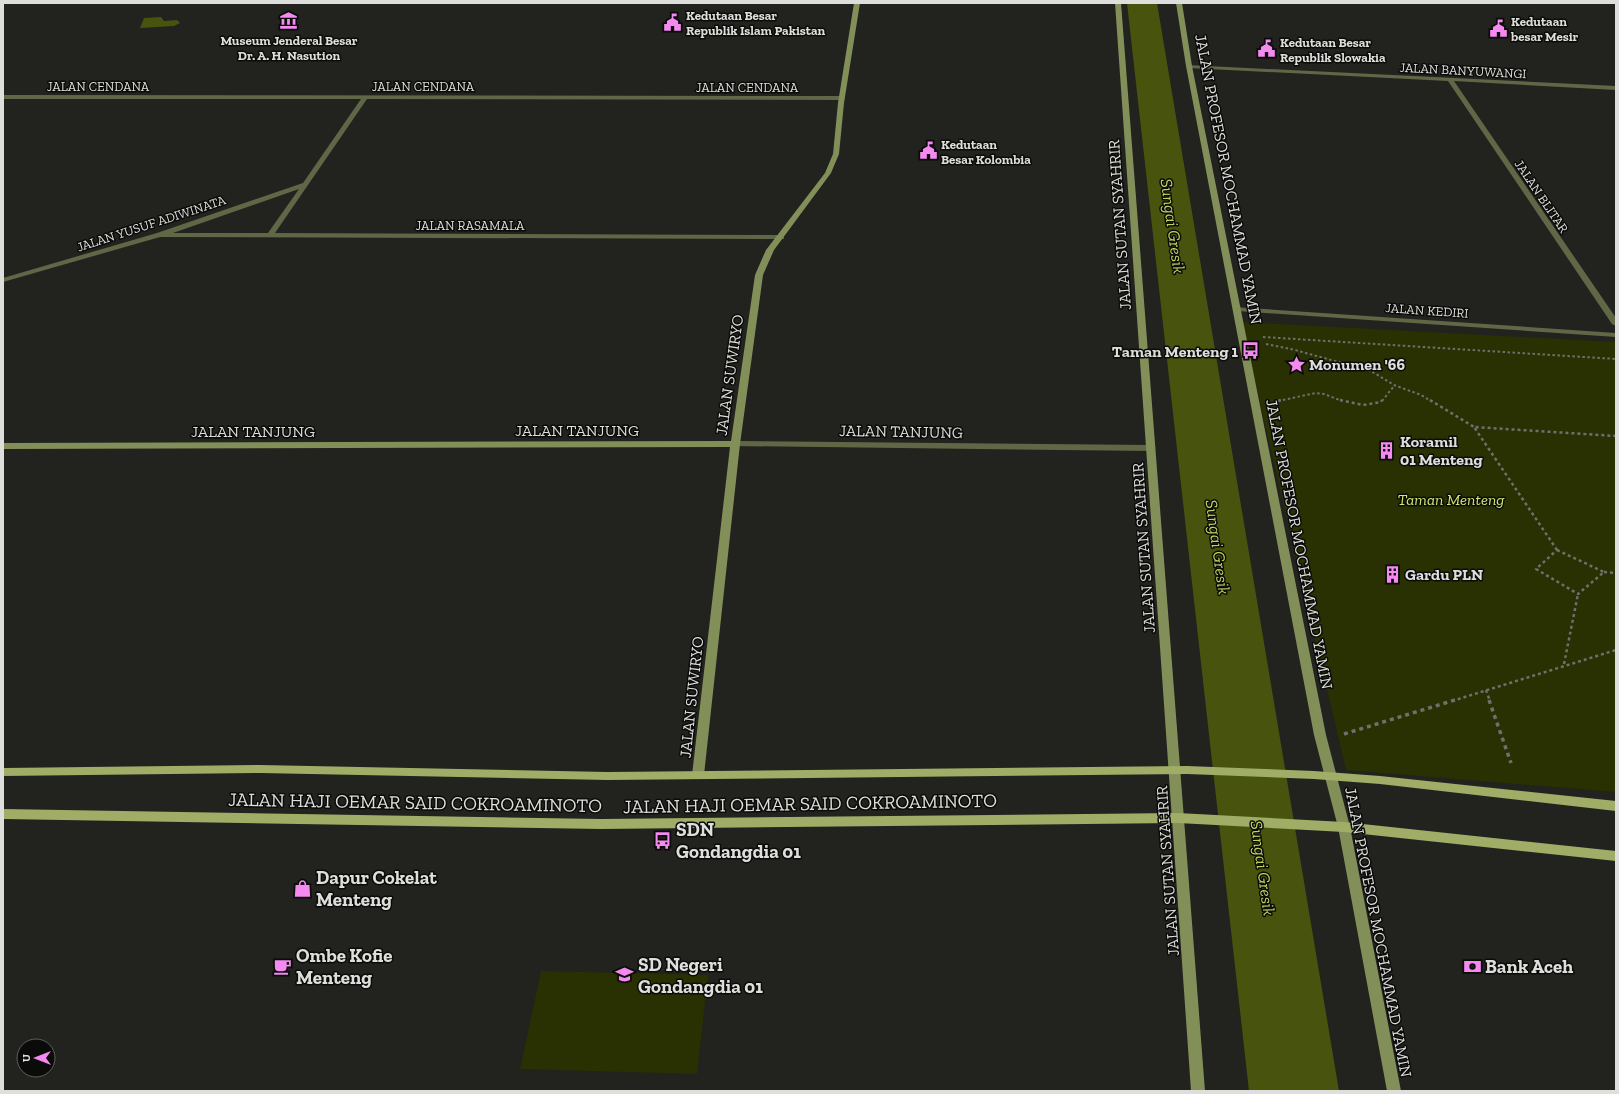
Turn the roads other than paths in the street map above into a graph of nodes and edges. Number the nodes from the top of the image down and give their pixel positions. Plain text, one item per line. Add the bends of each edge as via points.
1 (857, 3) edge
2 (1118, 3) edge
3 (1179, 3) edge
4 (1189, 66) junction
5 (1450, 80) junction
6 (1616, 88) edge
7 (3, 97) edge
8 (366, 97) junction
9 (842, 98) junction
10 (305, 184) junction
11 (160, 236) junction
12 (270, 236) junction
13 (781, 237) junction
14 (3, 280) edge
15 (1237, 309) junction
16 (1616, 324) edge
17 (1616, 335) edge
18 (735, 444) junction
19 (3, 446) edge
20 (1151, 448) junction
21 (1174, 770) junction
22 (3, 772) edge
23 (698, 775) junction
24 (1330, 776) junction
25 (1616, 806) edge
26 (3, 814) edge
27 (1178, 818) junction
28 (1344, 827) junction
29 (1616, 856) edge
30 (1198, 1091) edge
31 (1394, 1091) edge

1 - 9 street, JALAN SUWIRYO
2 - 20 street, JALAN SUTAN SYAHRIR
3 - 4 street, JALAN PROFESOR MOCHAMMAD YAMIN
4 - 5 street, JALAN BANYUWANGI
4 - 15 street, JALAN PROFESOR MOCHAMMAD YAMIN
5 - 6 street, JALAN BANYUWANGI
5 - 16 street, JALAN BLITAR
7 - 8 street, JALAN CENDANA
8 - 9 street, JALAN CENDANA
8 - 10 street
9 - 13 street, JALAN SUWIRYO via 836,154 828,173
10 - 11 street, JALAN YUSUF ADIWINATA
10 - 12 street
11 - 12 street, JALAN RASAMALA
11 - 14 street, JALAN YUSUF ADIWINATA
12 - 13 street, JALAN RASAMALA
13 - 18 street, JALAN SUWIRYO via 772,246 759,275
15 - 17 street, JALAN KEDIRI
15 - 24 street, JALAN PROFESOR MOCHAMMAD YAMIN
18 - 19 street, JALAN TANJUNG
18 - 20 street, JALAN TANJUNG
18 - 23 street, JALAN SUWIRYO
20 - 21 street, JALAN SUTAN SYAHRIR
21 - 23 main road, JALAN HAJI OEMAR SAID COKROAMINOTO
21 - 24 main road, JALAN HAJI OEMAR SAID COKROAMINOTO
21 - 27 street, JALAN SUTAN SYAHRIR
22 - 23 main road, JALAN HAJI OEMAR SAID COKROAMINOTO via 260,769 608,776
24 - 25 main road, JALAN HAJI OEMAR SAID COKROAMINOTO
24 - 28 street, JALAN PROFESOR MOCHAMMAD YAMIN
26 - 27 main road, JALAN HAJI OEMAR SAID COKROAMINOTO via 601,824
27 - 28 main road, JALAN HAJI OEMAR SAID COKROAMINOTO
27 - 30 street, JALAN SUTAN SYAHRIR
28 - 29 main road, JALAN HAJI OEMAR SAID COKROAMINOTO
28 - 31 street, JALAN PROFESOR MOCHAMMAD YAMIN

